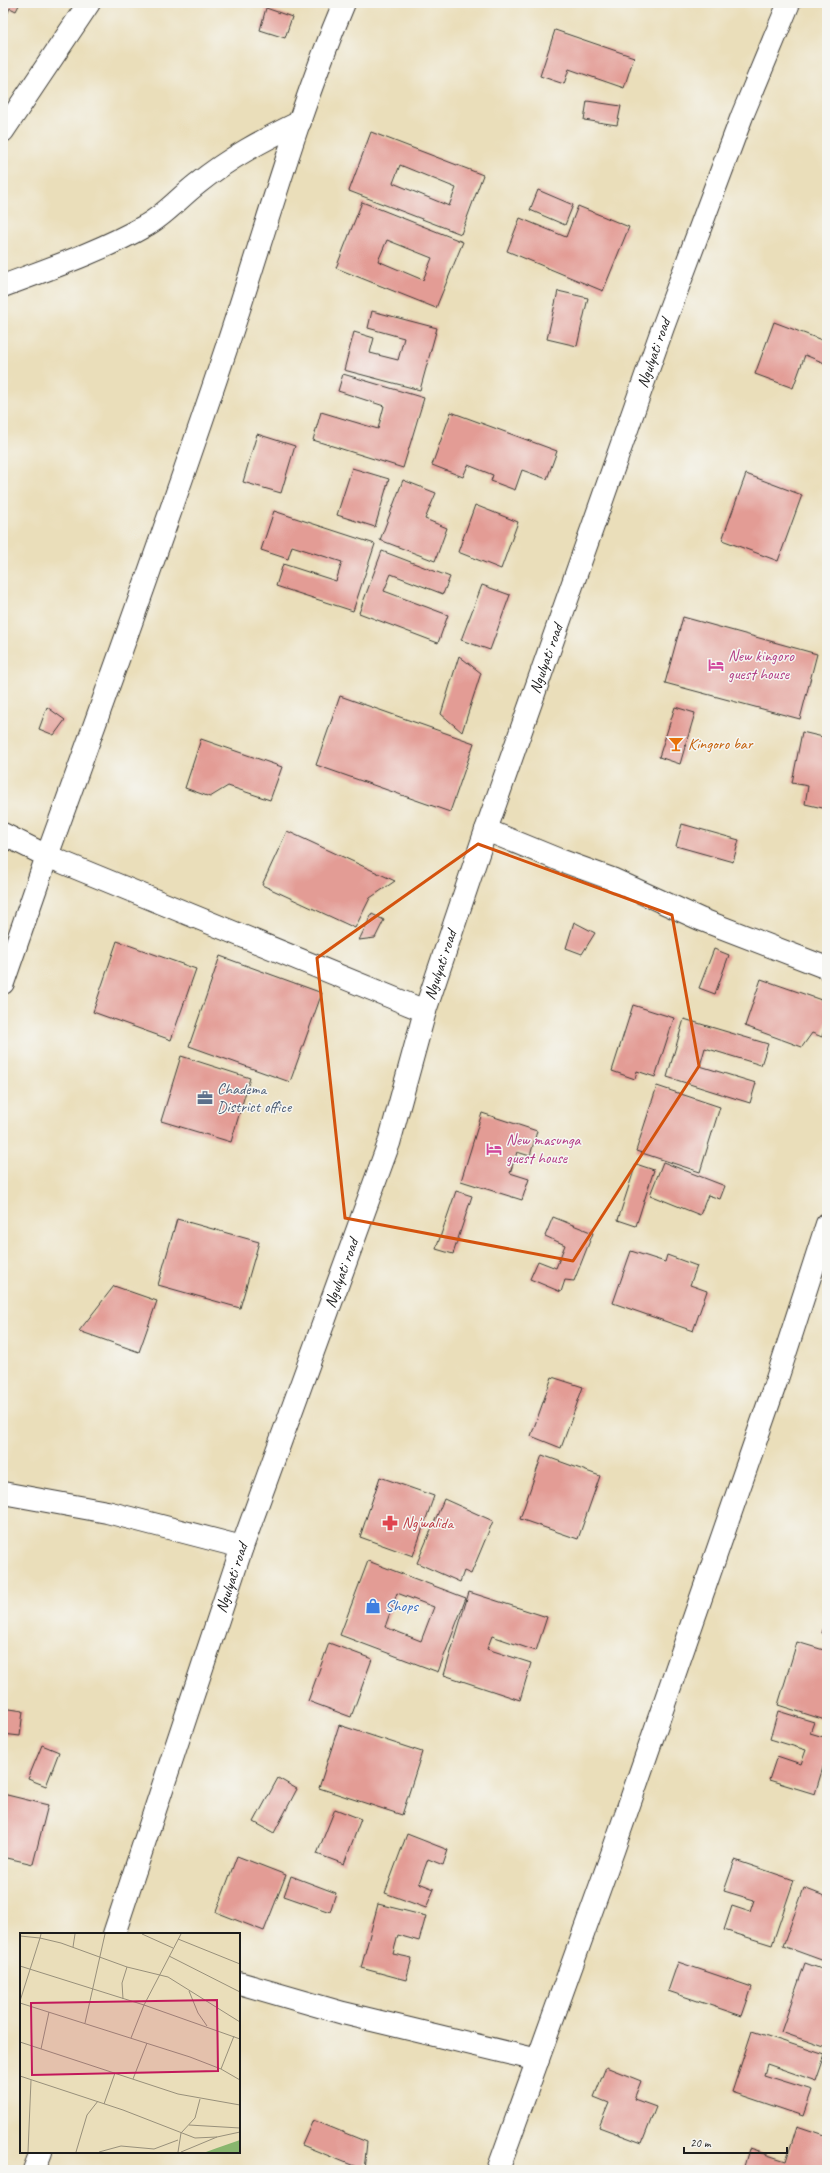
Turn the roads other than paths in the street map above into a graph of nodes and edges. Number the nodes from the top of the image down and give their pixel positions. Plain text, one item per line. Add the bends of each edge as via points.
1 (89, 3) edge
2 (344, 3) edge
3 (789, 3) edge
4 (300, 122) junction
5 (3, 131) edge
6 (3, 286) edge
7 (486, 830) junction
8 (3, 834) edge
9 (47, 856) junction
10 (827, 968) edge
11 (3, 983) edge
12 (425, 1010) junction
13 (827, 1224) edge
14 (3, 1493) edge
15 (242, 1547) junction
16 (114, 1933) edge
17 (240, 1983) edge
18 (538, 2060) junction
19 (40, 2153) edge
20 (34, 2170) edge
21 (498, 2170) edge

1 - 5 street
2 - 4 street via 324,51
3 - 7 street, Ngulyati road via 742,116 663,327
4 - 6 street via 230,159 146,226 70,261
4 - 9 street via 135,615
7 - 10 street via 612,879 700,920
7 - 12 street, Ngulyati road
8 - 9 street
9 - 11 street
9 - 12 street
12 - 15 street, Ngulyati road via 389,1143
13 - 18 street via 776,1382
14 - 15 street via 108,1512
15 - 16 street, Ngulyati road
17 - 18 street via 343,2013
18 - 21 street
19 - 20 street

